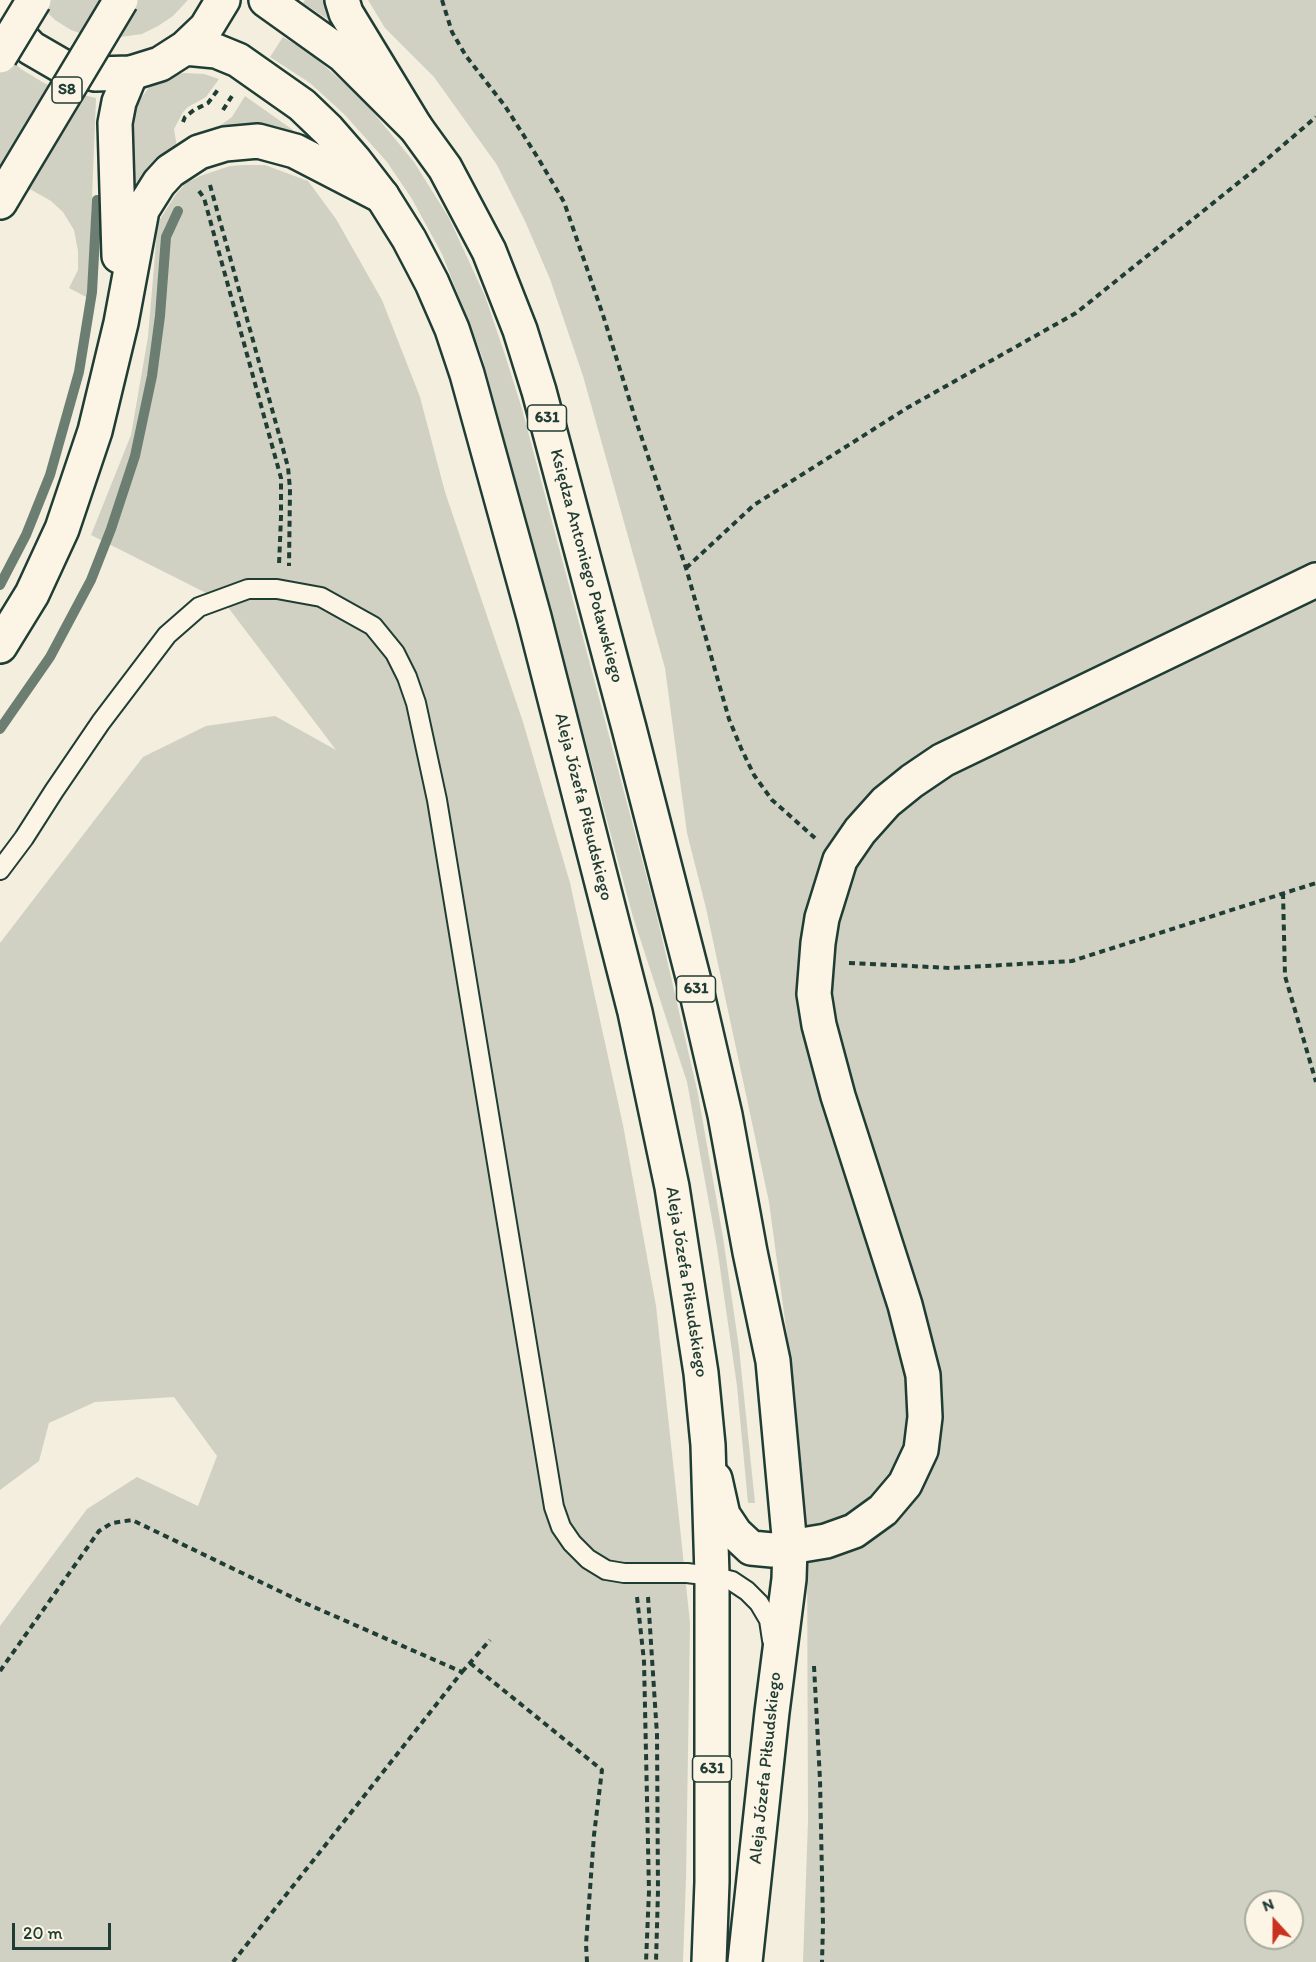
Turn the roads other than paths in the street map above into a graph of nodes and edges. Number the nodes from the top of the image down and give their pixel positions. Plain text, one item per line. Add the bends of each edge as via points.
1 (34, 0) edge
2 (121, 0) edge
3 (223, 0) edge
4 (266, 0) edge
5 (342, 0) edge
6 (0, 9) edge
7 (185, 48) junction
8 (0, 56) edge
9 (131, 73) junction
10 (416, 128) junction
11 (6, 191) edge
12 (382, 196) junction
13 (121, 323) junction
14 (1316, 580) edge
15 (0, 646) edge
16 (629, 728) joint
17 (0, 870) edge
18 (708, 1445) junction
19 (790, 1547) junction
20 (712, 1576) junction
21 (772, 1712) junction
22 (709, 1962) edge
23 (745, 1962) edge

1 - 8 main road, bridge
2 - 11 main road, S8, bridge
3 - 7 main road via 206,28
4 - 10 main road, Księdza Antoniego Poławskiego / 631 via 343,55
5 - 10 main road via 346,13
6 - 9 main road via 7,23 31,48 62,66 96,74
7 - 9 main road via 160,64
7 - 12 main road, 631 via 216,51 244,64 302,105 328,130
9 - 13 main road via 115,123
10 - 16 main road, Księdza Antoniego Poławskiego / 631 via 445,168 489,250 520,330
12 - 13 main road via 295,151 258,141 225,144 193,155 170,171 142,210
12 - 18 main road, Aleja Józefa Piłsudskiego / 631 via 432,283 452,330 534,617 658,1111 701,1373
13 - 15 main road via 95,431 62,529 32,594
14 - 19 main road via 943,760 886,802 840,860 822,918 814,994 838,1096 905,1305 923,1376 926,1417 921,1450 905,1484 883,1510 854,1531
16 - 19 main road, Aleja Józefa Piłsudskiego / 631 via 725,1114 773,1361
17 - 20 lane via 101,722 168,635 199,607 248,589 283,590 321,597 373,626 395,653 416,703 443,835 554,1507 561,1527 572,1544 606,1570
18 - 19 main road via 723,1515 735,1533 751,1548
18 - 20 main road, Aleja Józefa Piłsudskiego / 631
19 - 21 main road, Aleja Józefa Piłsudskiego / 631
20 - 21 lane via 732,1581 747,1591 769,1620
20 - 22 main road, Aleja Józefa Piłsudskiego / 631
21 - 23 main road, Aleja Józefa Piłsudskiego / 631

